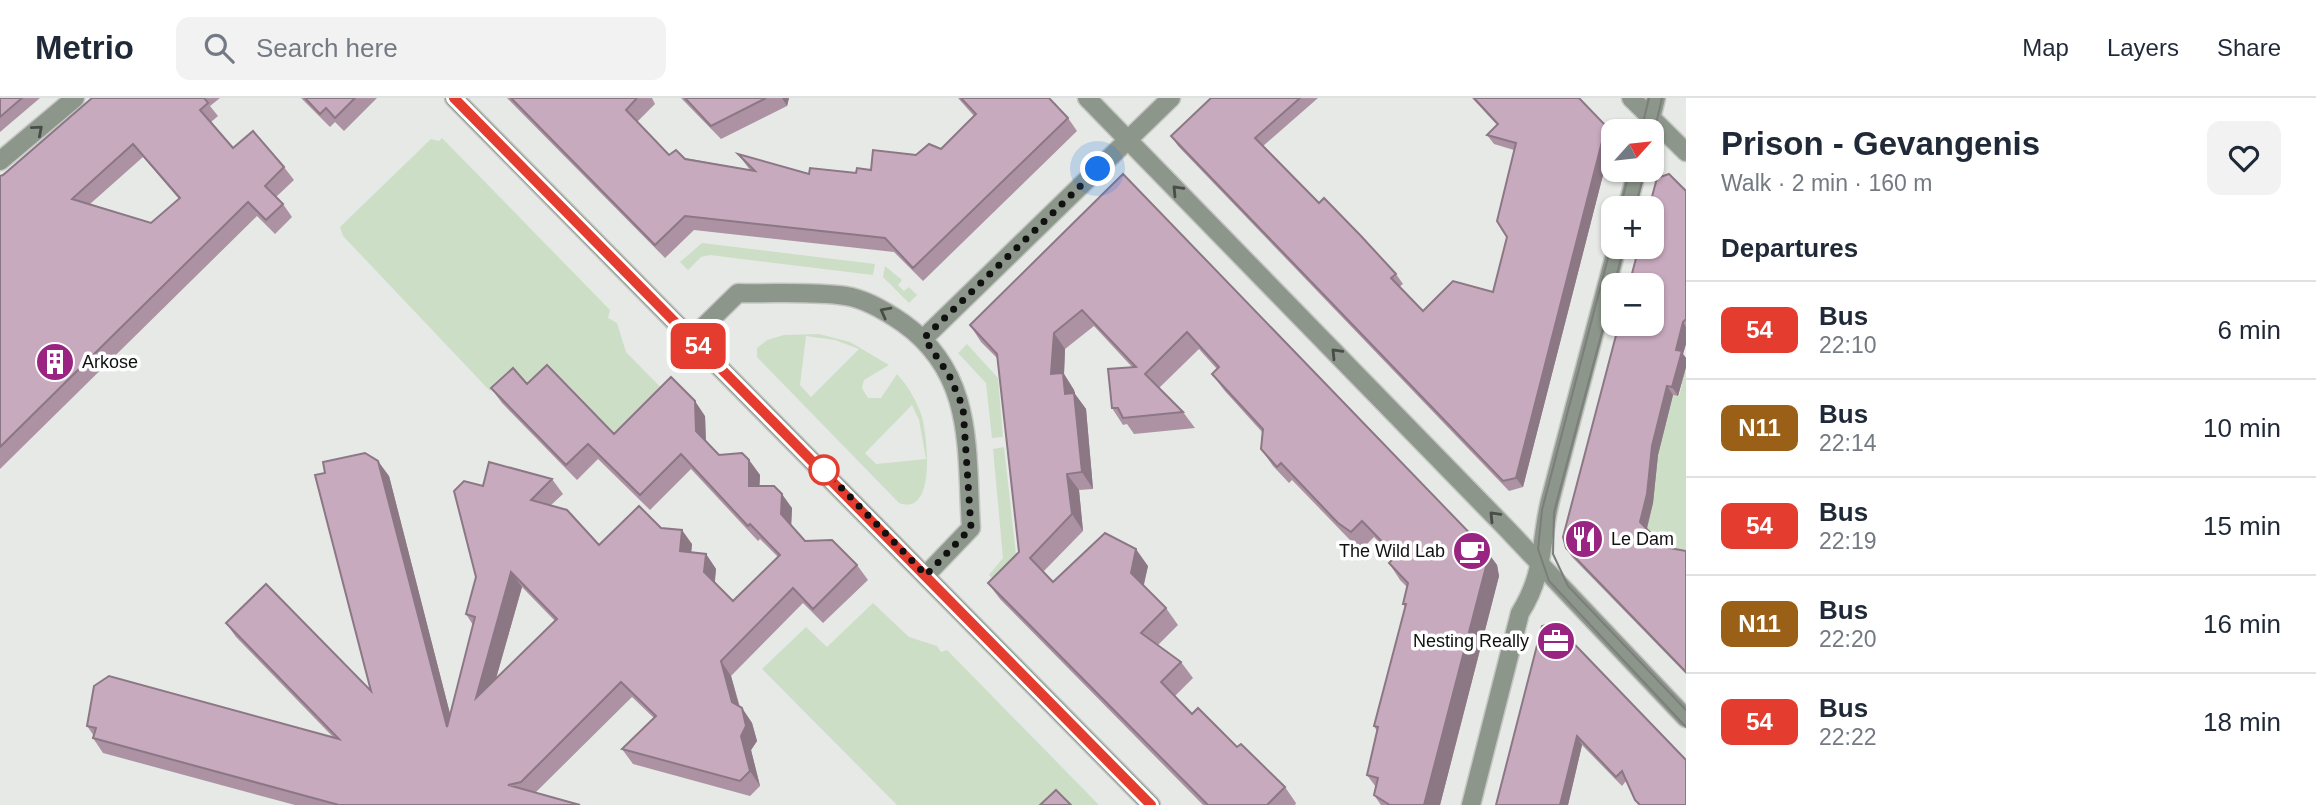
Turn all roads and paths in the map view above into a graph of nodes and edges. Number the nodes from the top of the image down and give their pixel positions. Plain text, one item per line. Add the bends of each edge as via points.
1 (75, 98) edge
2 (454, 98) edge
3 (1171, 98) edge
4 (1631, 98) edge
5 (1656, 98) edge
6 (1092, 103) edge
7 (1646, 119) edge
8 (1650, 119) edge
9 (1664, 135) edge
10 (1128, 140) junction
11 (1686, 152) edge
12 (0, 162) edge
13 (1614, 259) edge
14 (924, 338) junction
15 (691, 339) junction
16 (1541, 566) junction
17 (926, 575) junction
18 (1686, 718) edge
19 (1151, 805) edge
20 (1471, 805) edge

12 -> 1 street
2 - 15 street
3 - 10 street
4 - 7 street
5 - 8 street
6 - 10 street
9 - 11 street
10 - 14 street
16 -> 10 street
13 - 16 street via 1548,511
14 -> 15 street via 886,310 847,296 738,293
14 - 17 street via 949,375 963,407 971,528
15 - 17 street
16 - 18 street
16 - 20 street via 1520,612
17 - 19 street

